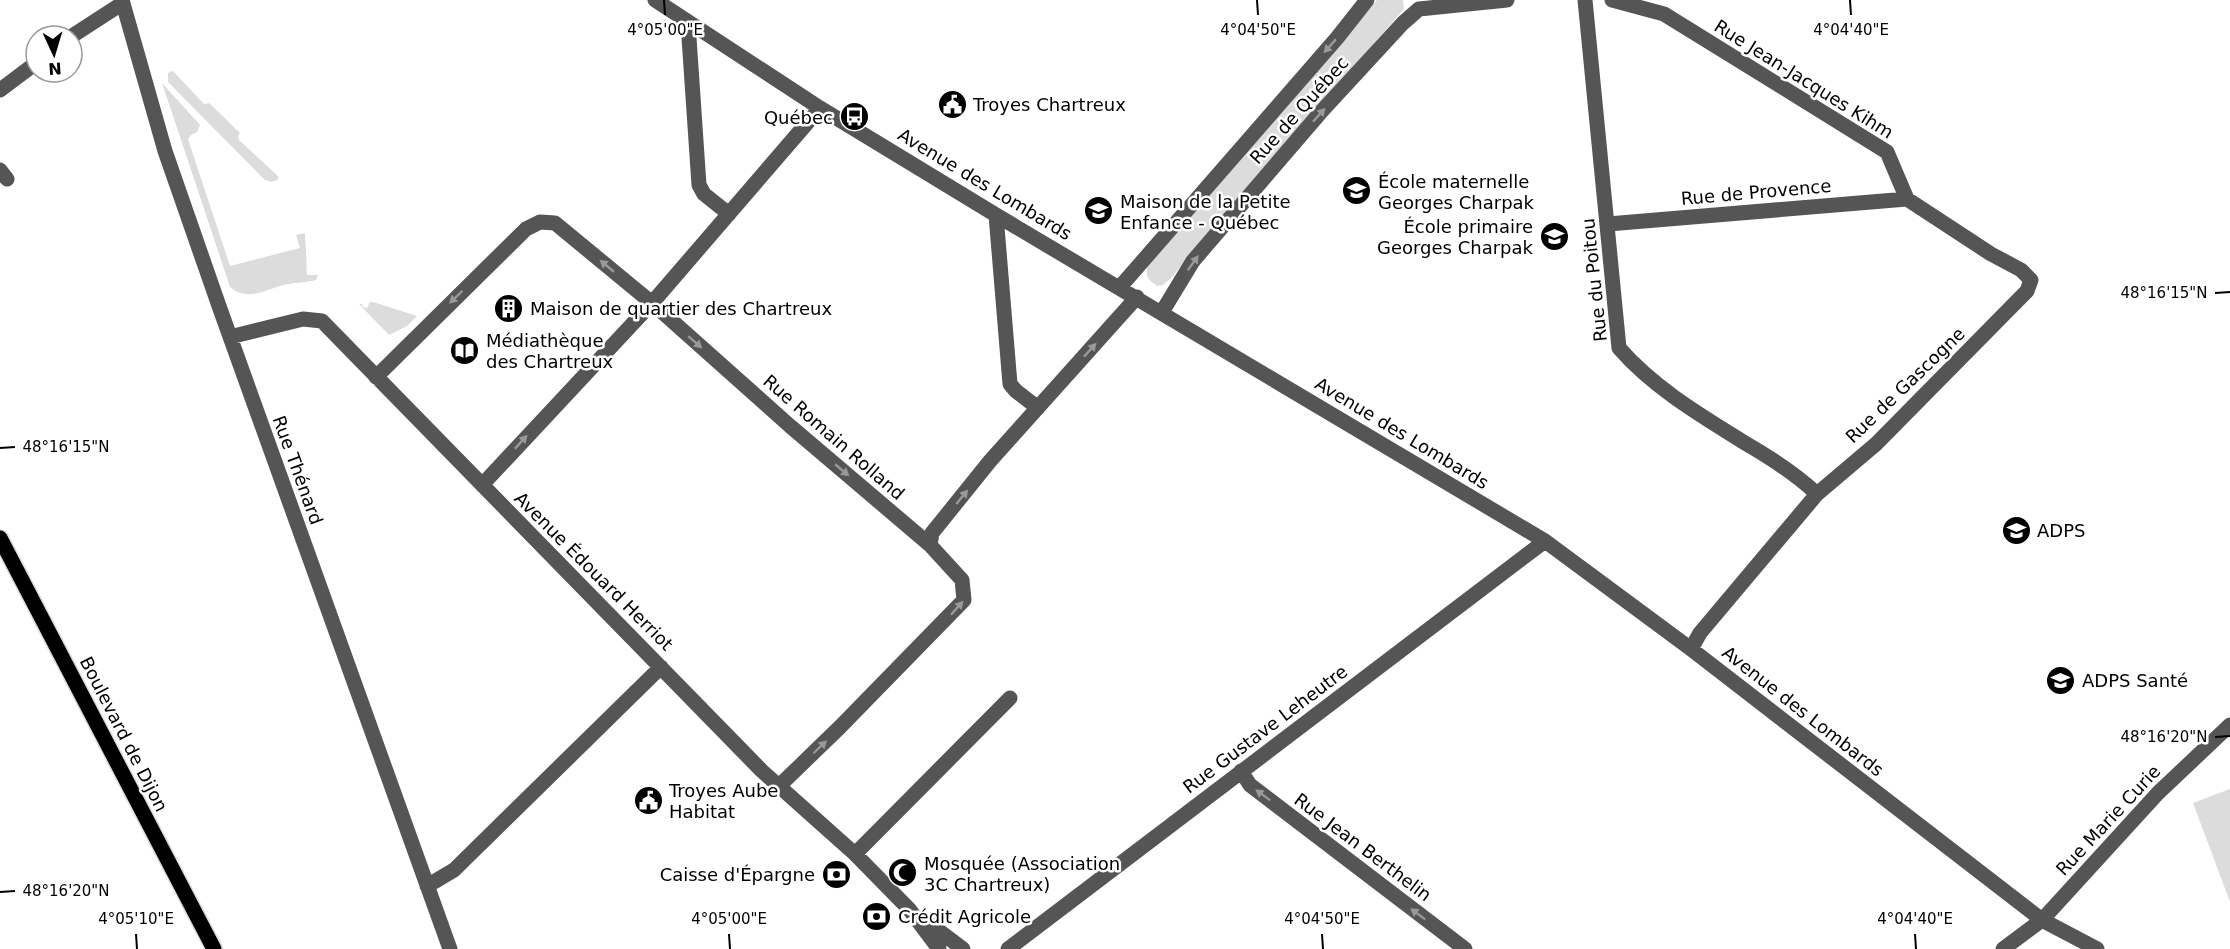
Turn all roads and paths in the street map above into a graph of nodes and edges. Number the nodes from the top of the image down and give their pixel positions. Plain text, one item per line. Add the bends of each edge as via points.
1 (1367, 0) edge
2 (1507, 0) edge
3 (1585, 0) edge
4 (1612, 0) edge
5 (122, 2) edge
6 (664, 3) edge
7 (1416, 4) edge
8 (688, 23) junction
9 (84, 28) edge
10 (24, 72) edge
11 (0, 90) edge
12 (820, 108) junction
13 (1907, 200) junction
14 (729, 214) junction
15 (996, 215) junction
16 (1608, 224) junction
17 (1120, 287) junction
18 (1137, 297) junction
19 (652, 303) junction
20 (1162, 312) junction
21 (230, 337) junction
22 (376, 377) junction
23 (1038, 408) junction
24 (482, 485) junction
25 (1817, 494) junction
26 (0, 538) edge
27 (1545, 541) junction
28 (930, 545) junction
29 (1691, 649) junction
30 (661, 667) junction
31 (1010, 698) dead end
32 (2230, 725) edge
33 (1241, 771) junction
34 (778, 787) junction
35 (855, 854) junction
36 (427, 885) junction
37 (909, 909) junction
38 (2042, 920) junction
39 (214, 949) edge
40 (450, 949) edge
41 (939, 949) edge
42 (963, 949) edge
43 (1008, 949) edge
44 (1465, 949) edge
45 (2003, 949) edge
46 (2097, 949) edge

1 -> 17 street, Rue de Québec
2 - 7 street, Rue de Québec
3 - 16 street, Rue du Poitou
4 - 13 street, Rue Jean-Jacques Kihm via 1664,14 1887,152
5 - 9 street
5 - 21 street, Rue Thénard via 165,151
6 - 8 street, Avenue des Lombards
20 -> 7 street, Rue de Québec via 1193,261
8 - 12 street, Avenue des Lombards
8 - 14 street via 699,185
10 - 11 street
12 - 14 street
12 - 15 street, Avenue des Lombards
13 - 16 street, Rue de Provence
13 - 25 street, Rue de Gascogne via 2031,280 2027,291 1876,444
14 - 19 street
15 - 17 street, Avenue des Lombards
15 - 23 street via 1010,384
16 - 25 street, Rue du Poitou via 1619,348 1639,370 1698,414 1798,476
17 - 18 street, Avenue des Lombards
18 - 20 street, Avenue des Lombards
23 -> 18 street
19 -> 22 street, Rue Romain Rolland via 555,223 540,222 525,229
24 -> 19 street
19 -> 28 street, Rue Romain Rolland
20 - 27 street, Avenue des Lombards
21 - 22 street, Avenue Édouard Herriot via 303,319 322,321
21 - 36 street, Rue Thénard
22 - 24 street, Avenue Édouard Herriot
28 -> 23 street via 932,533
24 - 30 street, Avenue Édouard Herriot
25 - 29 street, Rue de Gascogne via 1700,633
26 - 39 main road, Boulevard de Dijon
27 - 29 street, Avenue des Lombards
27 - 33 street, Rue Gustave Leheutre
34 -> 28 street, Rue Romain Rolland via 964,600 962,580
29 - 38 street, Avenue des Lombards
30 - 34 street, Avenue Édouard Herriot
30 - 36 street via 454,870
31 - 35 street
32 - 38 street, Rue Marie Curie via 2158,793
33 - 43 street, Rue Gustave Leheutre
44 -> 33 street, Rue Jean Berthelin via 1250,785
34 - 35 street, Avenue Édouard Herriot
35 - 37 street, Avenue Édouard Herriot
36 - 40 street, Rue Thénard
37 - 41 street, Avenue Édouard Herriot
37 - 42 street, Avenue Édouard Herriot
38 - 45 street, Rue Marie Curie
38 - 46 street, Avenue des Lombards

